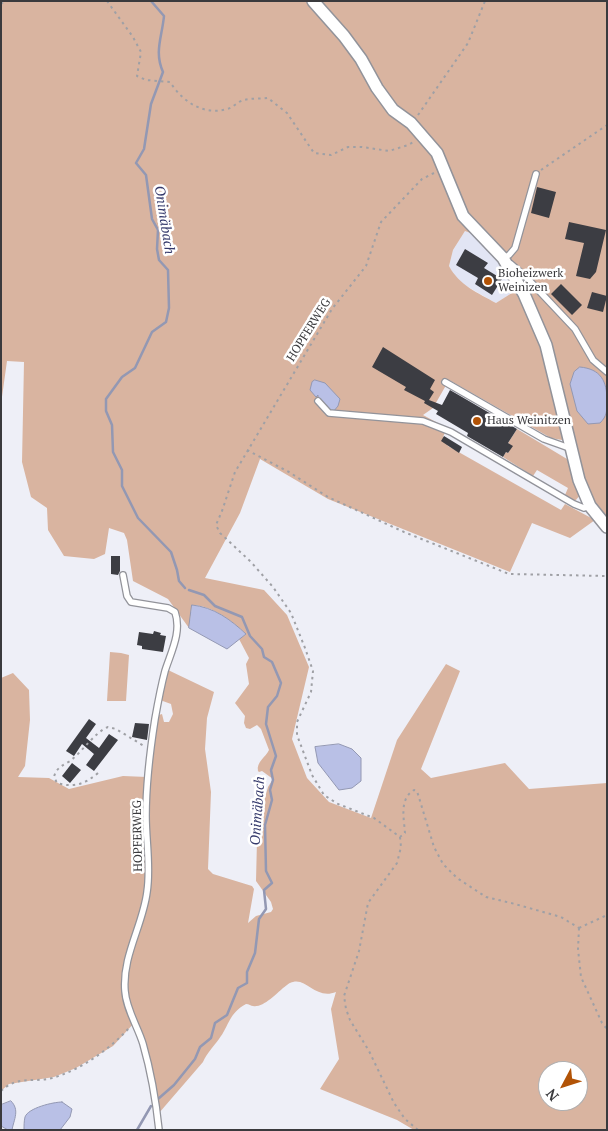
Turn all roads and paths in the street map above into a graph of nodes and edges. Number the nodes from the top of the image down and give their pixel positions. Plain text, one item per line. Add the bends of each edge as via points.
1 (5, 1) edge
2 (107, 1) edge
3 (313, 1) edge
4 (485, 1) edge
5 (1, 4) edge
6 (411, 123) junction
7 (607, 125) edge
8 (424, 136) junction
9 (444, 168) junction
10 (536, 174) joint
11 (503, 258) junction
12 (607, 372) edge
13 (445, 382) dead end
14 (318, 401) dead end
15 (572, 449) junction
16 (247, 450) junction
17 (590, 506) junction
18 (607, 527) edge
19 (123, 575) dead end
20 (607, 576) edge
21 (150, 750) junction
22 (98, 773) dead end
23 (400, 837) junction
24 (607, 915) edge
25 (579, 928) junction
26 (135, 1022) junction
27 (607, 1029) edge
28 (1, 1091) edge
29 (159, 1130) edge
30 (418, 1130) edge

1 - 5 path
2 - 8 path via 141,52 137,76 170,82 193,106 207,111 227,109 244,100 268,98 287,113 314,153 331,155 348,147 389,151
3 - 6 street via 356,51 393,110
4 - 6 path via 468,43
6 - 8 street
7 - 10 path
8 - 9 street
9 - 11 street via 463,216
9 - 16 path, HOPFERWEG via 422,179 381,222 366,266 332,309
10 - 11 lane via 515,248
11 - 12 lane via 526,277 575,329 593,360
11 - 15 street via 524,294 546,345
13 - 15 lane via 544,439
14 - 17 lane via 329,413 423,421 451,432 574,504 584,508
15 - 17 street via 579,480
16 - 20 path via 328,497 404,532 510,574
16 - 23 path, HOPFERWEG via 235,472 216,525 273,587 290,613 305,648 313,671 311,692 298,722 297,735 312,775 324,795 374,818
17 - 18 street
19 - 21 lane, HOPFERWEG via 131,602 168,608 175,612 178,621
21 - 22 path via 108,727 59,768 54,777 57,783 74,786 89,781
21 - 26 lane, HOPFERWEG via 146,816 148,887 125,975 125,994
23 - 25 path via 404,833 403,803 414,790 420,799 438,855 457,878 486,897 560,917
23 - 30 path via 397,863 368,903 359,952 344,996 350,1020 394,1103
24 - 25 path
25 - 27 path via 581,977
26 - 28 path via 113,1046 76,1068 54,1077 14,1082
26 - 29 lane, HOPFERWEG via 148,1066

